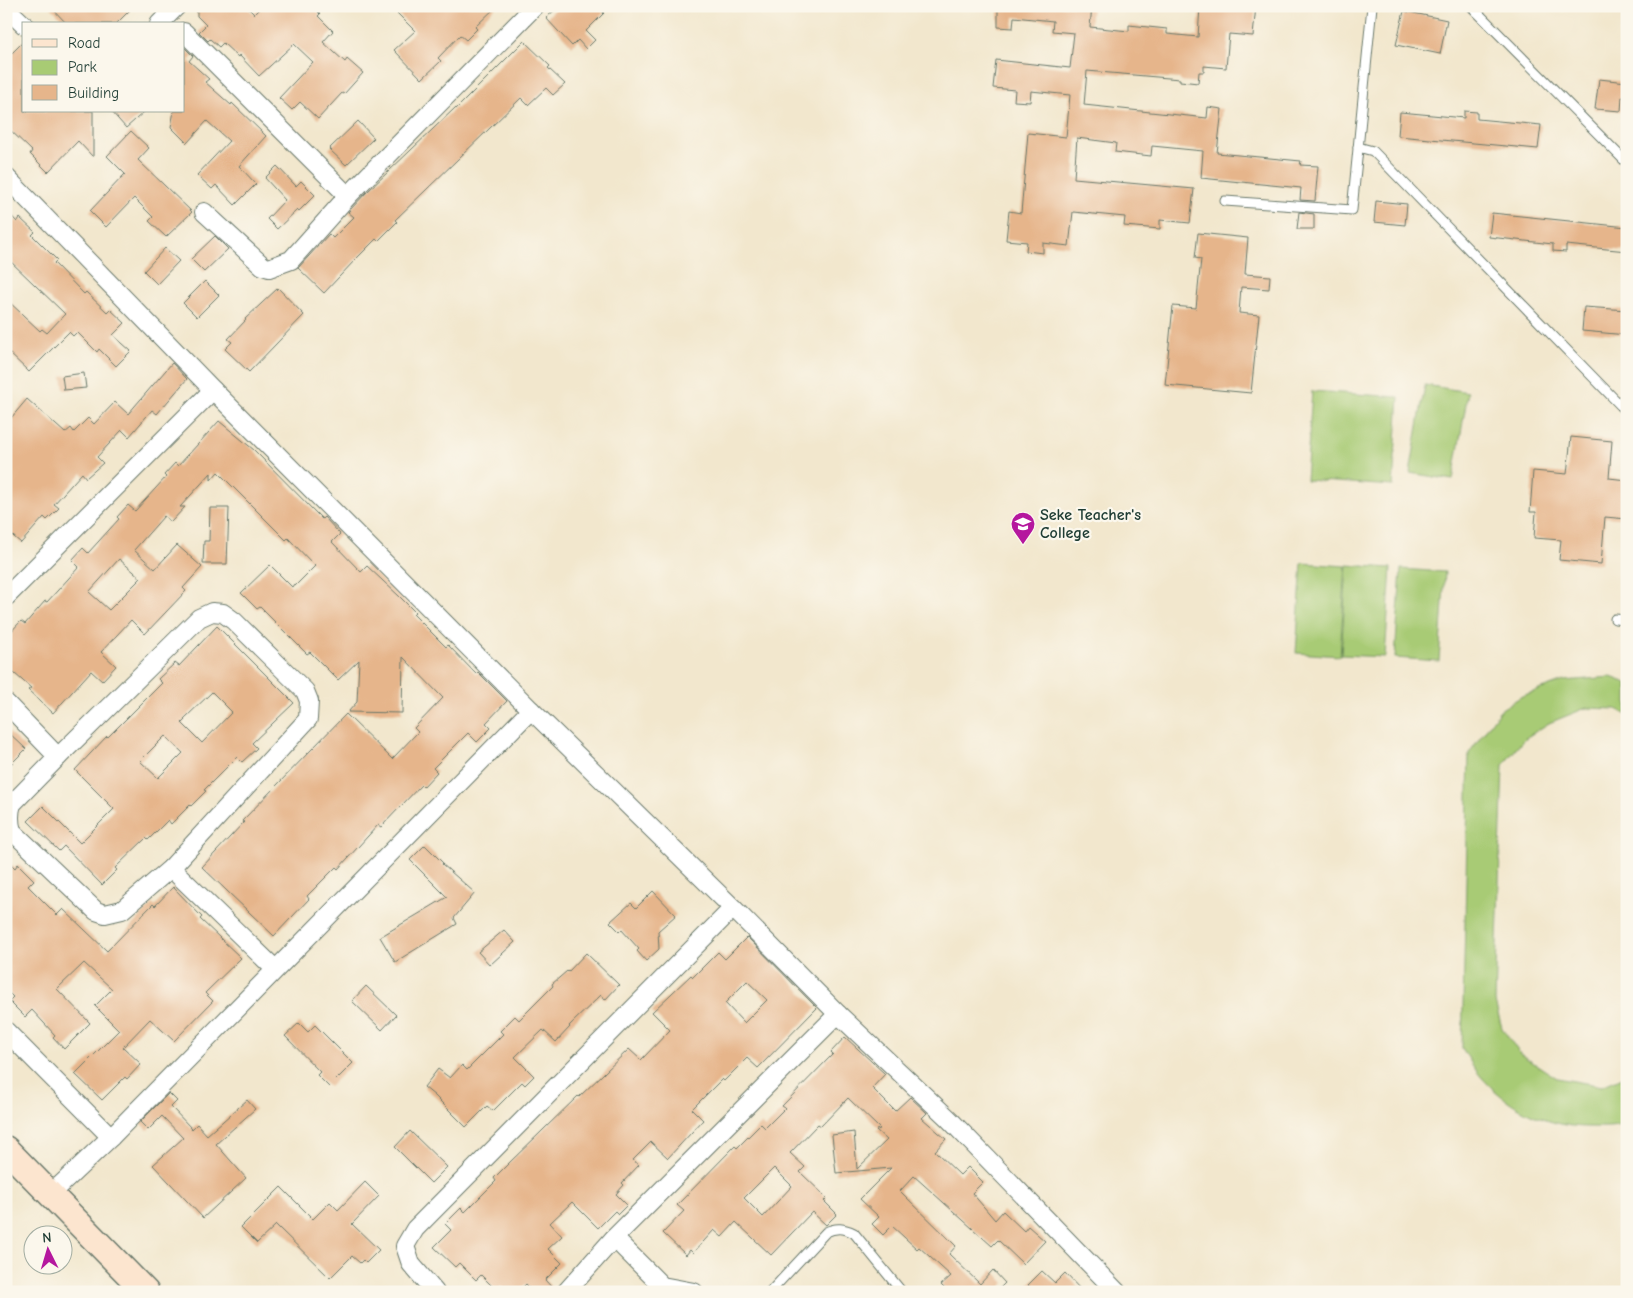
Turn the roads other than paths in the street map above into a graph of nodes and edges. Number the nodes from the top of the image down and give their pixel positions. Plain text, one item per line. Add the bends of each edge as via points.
1 (535, 6) edge
2 (1372, 6) edge
3 (1472, 6) edge
4 (6, 8) edge
5 (22, 24) edge
6 (185, 33) edge
7 (1358, 147) junction
8 (1627, 163) edge
9 (6, 177) edge
10 (348, 196) junction
11 (1226, 200) dead end
12 (204, 212) dead end
13 (213, 390) junction
14 (1627, 412) edge
15 (6, 597) edge
16 (1616, 619) dead end
17 (1627, 620) edge
18 (6, 703) edge
19 (531, 710) junction
20 (58, 757) junction
21 (171, 868) junction
22 (733, 908) junction
23 (275, 969) junction
24 (838, 1014) junction
25 (6, 1031) edge
26 (111, 1137) junction
27 (6, 1148) edge
28 (51, 1194) junction
29 (614, 1238) junction
30 (1114, 1291) edge
31 (146, 1292) edge
32 (435, 1292) edge
33 (566, 1292) edge
34 (694, 1292) edge
35 (770, 1292) edge
36 (902, 1292) edge

1 - 10 street
2 - 7 lane
3 - 8 lane
4 - 5 street
6 - 10 street
7 - 11 lane via 1352,210
7 - 14 lane via 1374,151
9 - 13 street
10 - 12 street via 291,260 269,268
13 - 15 street
13 - 19 street
16 - 17 lane
18 - 20 street
19 - 22 street
19 - 23 street
20 - 21 street via 12,804 9,823 12,831 96,911 105,914 122,910
20 - 21 street via 199,618 212,612 223,613 234,620 305,691 309,702 308,718
21 - 23 street
22 - 24 street
22 - 32 street via 414,1229 405,1246 411,1264
23 - 26 street
24 - 29 street
24 - 30 street via 949,1119
25 - 26 street
26 - 28 street
27 - 28 street
28 - 31 street
29 - 33 street
29 - 34 street via 662,1286
35 - 36 lane via 826,1232 844,1228 854,1232

